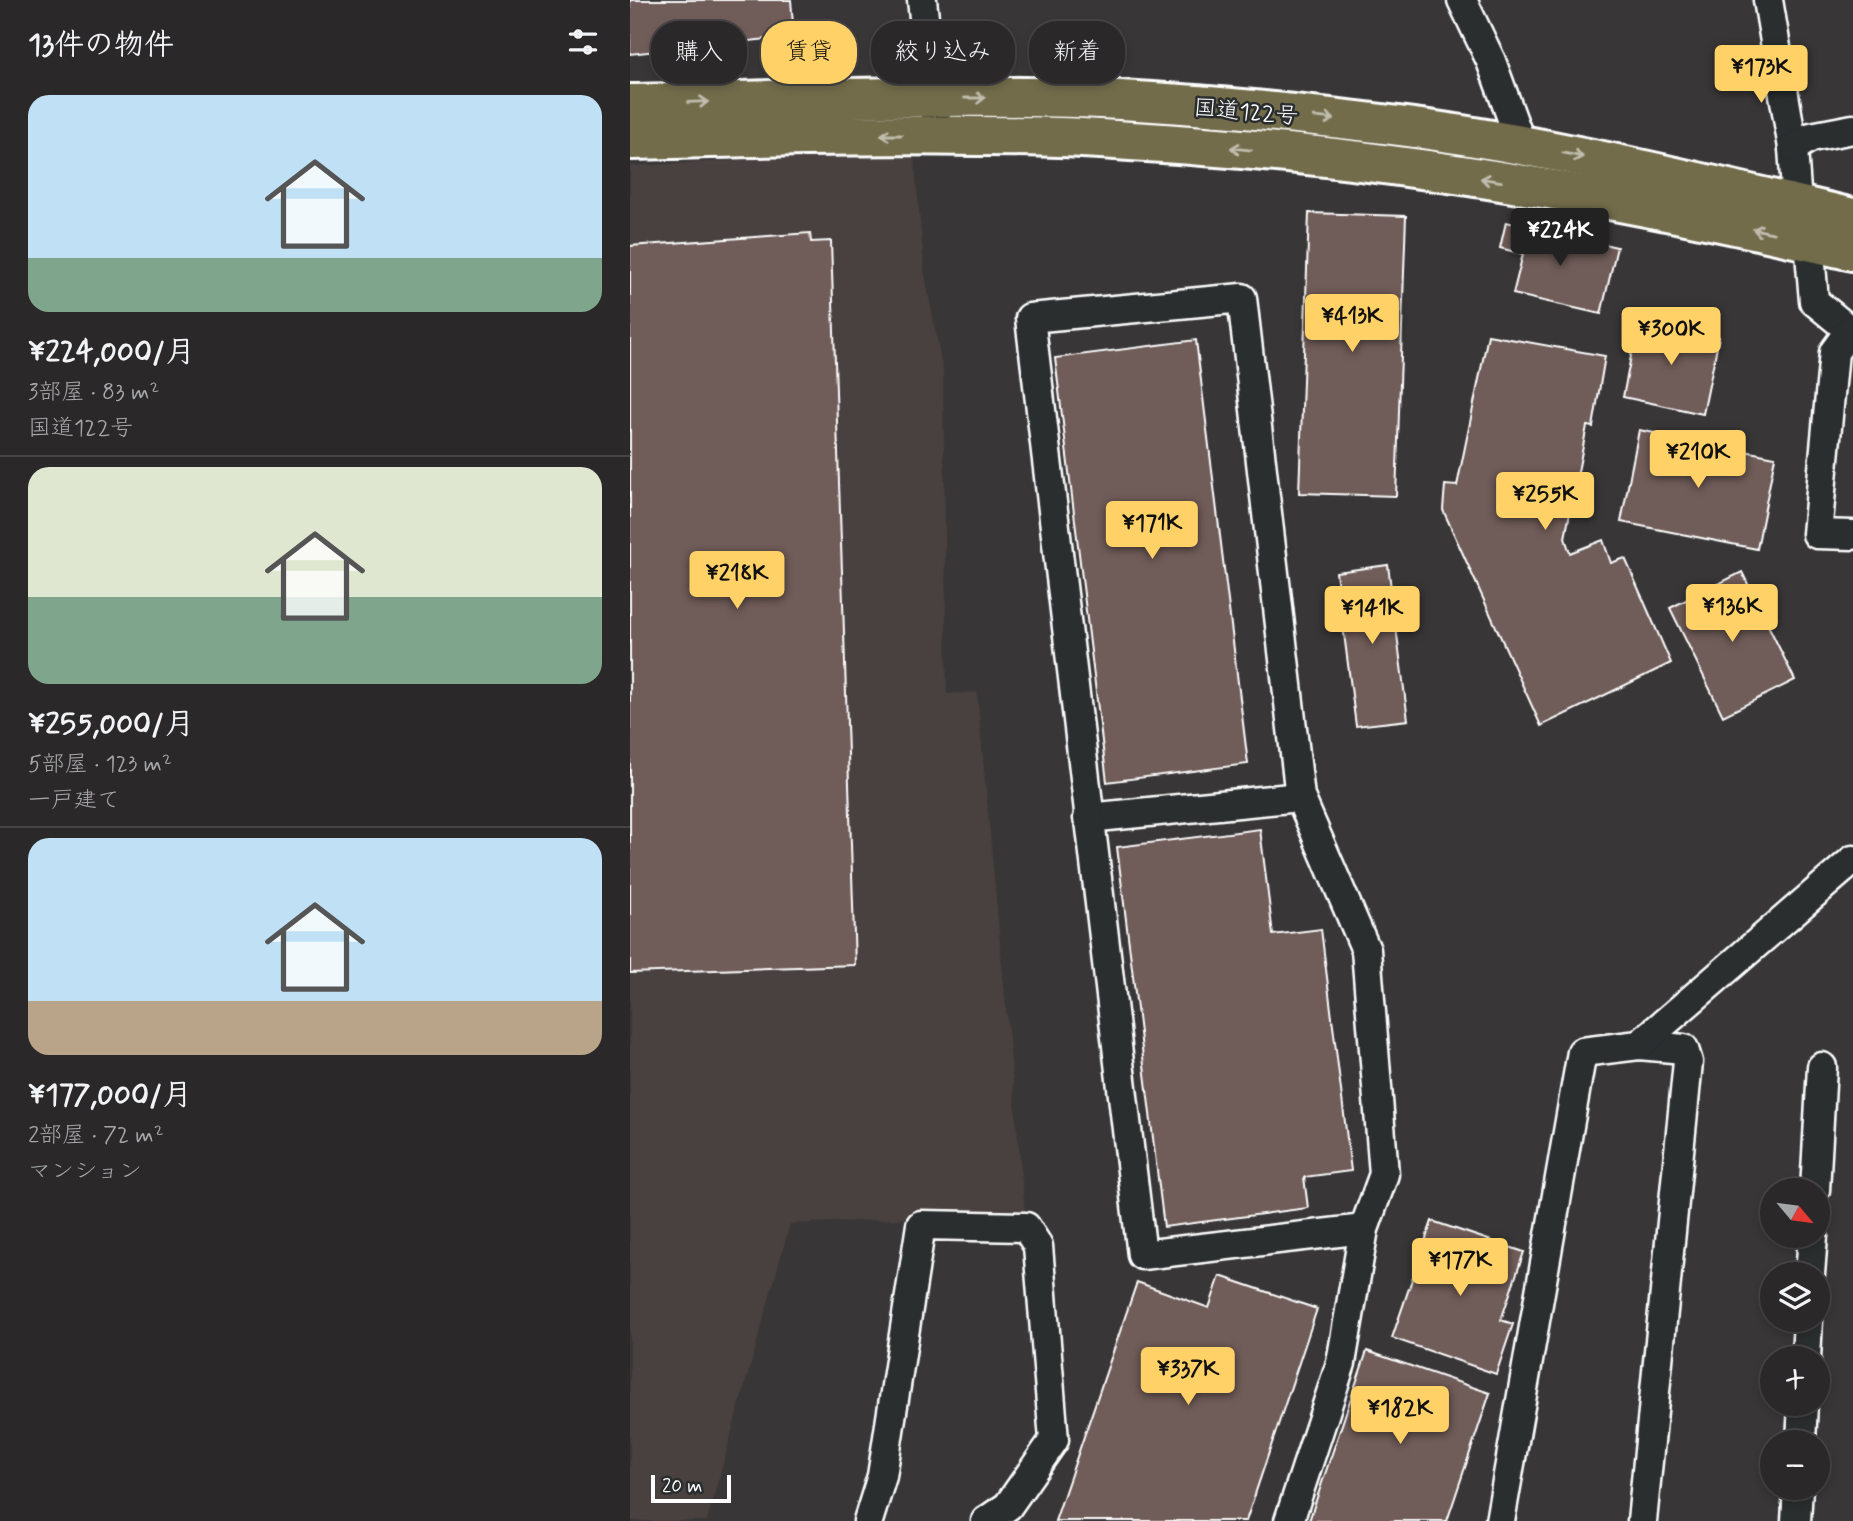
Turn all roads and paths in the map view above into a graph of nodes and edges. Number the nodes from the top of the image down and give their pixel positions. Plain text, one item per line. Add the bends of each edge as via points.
1 (922, 0) edge
2 (1768, 0) edge
3 (1461, 1) edge
4 (933, 98) junction
5 (630, 104) edge
6 (1853, 130) edge
7 (937, 135) junction
8 (630, 140) edge
9 (1522, 146) junction
10 (1793, 148) junction
11 (1797, 205) junction
12 (1853, 218) edge
13 (1809, 241) junction
14 (1853, 251) edge
15 (1851, 332) edge
16 (1853, 535) edge
17 (1300, 797) junction
18 (1088, 818) junction
19 (1853, 860) edge
20 (1639, 1045) junction
21 (1822, 1067) dead end
22 (1816, 1178) edge
23 (1364, 1230) junction
24 (1797, 1500) edge
25 (869, 1521) edge
26 (986, 1521) edge
27 (1289, 1521) edge
28 (1500, 1521) edge
29 (1642, 1521) edge
30 (1796, 1521) edge

1 - 4 street
2 - 10 street
3 - 9 street via 1491,61
5 -> 4 highway, 国道122号
4 - 7 street
4 -> 9 highway, 国道122号 via 1078,99 1223,108 1392,125
6 - 10 street via 1811,137
7 -> 8 highway, 国道122号
13 -> 7 highway, 国道122号 via 1646,206 1389,164 1078,137
9 -> 11 highway, 国道122号 via 1651,170
10 - 11 street
11 - 12 highway, 国道122号
11 - 13 street
13 - 14 highway, 国道122号
13 - 15 street via 1814,301
15 - 16 street via 1834,352 1817,534
17 - 18 street
17 - 18 street via 1242,298 1030,318
17 - 23 street via 1366,950 1384,1174
18 - 23 street via 1142,1255
19 - 20 street
20 - 28 street via 1582,1052
20 - 29 street via 1684,1049 1688,1062
21 - 22 street
23 - 27 street via 1341,1363
24 - 30 street
25 - 26 street via 882,1476 921,1226 1026,1227 1038,1246 1054,1440 1008,1506

